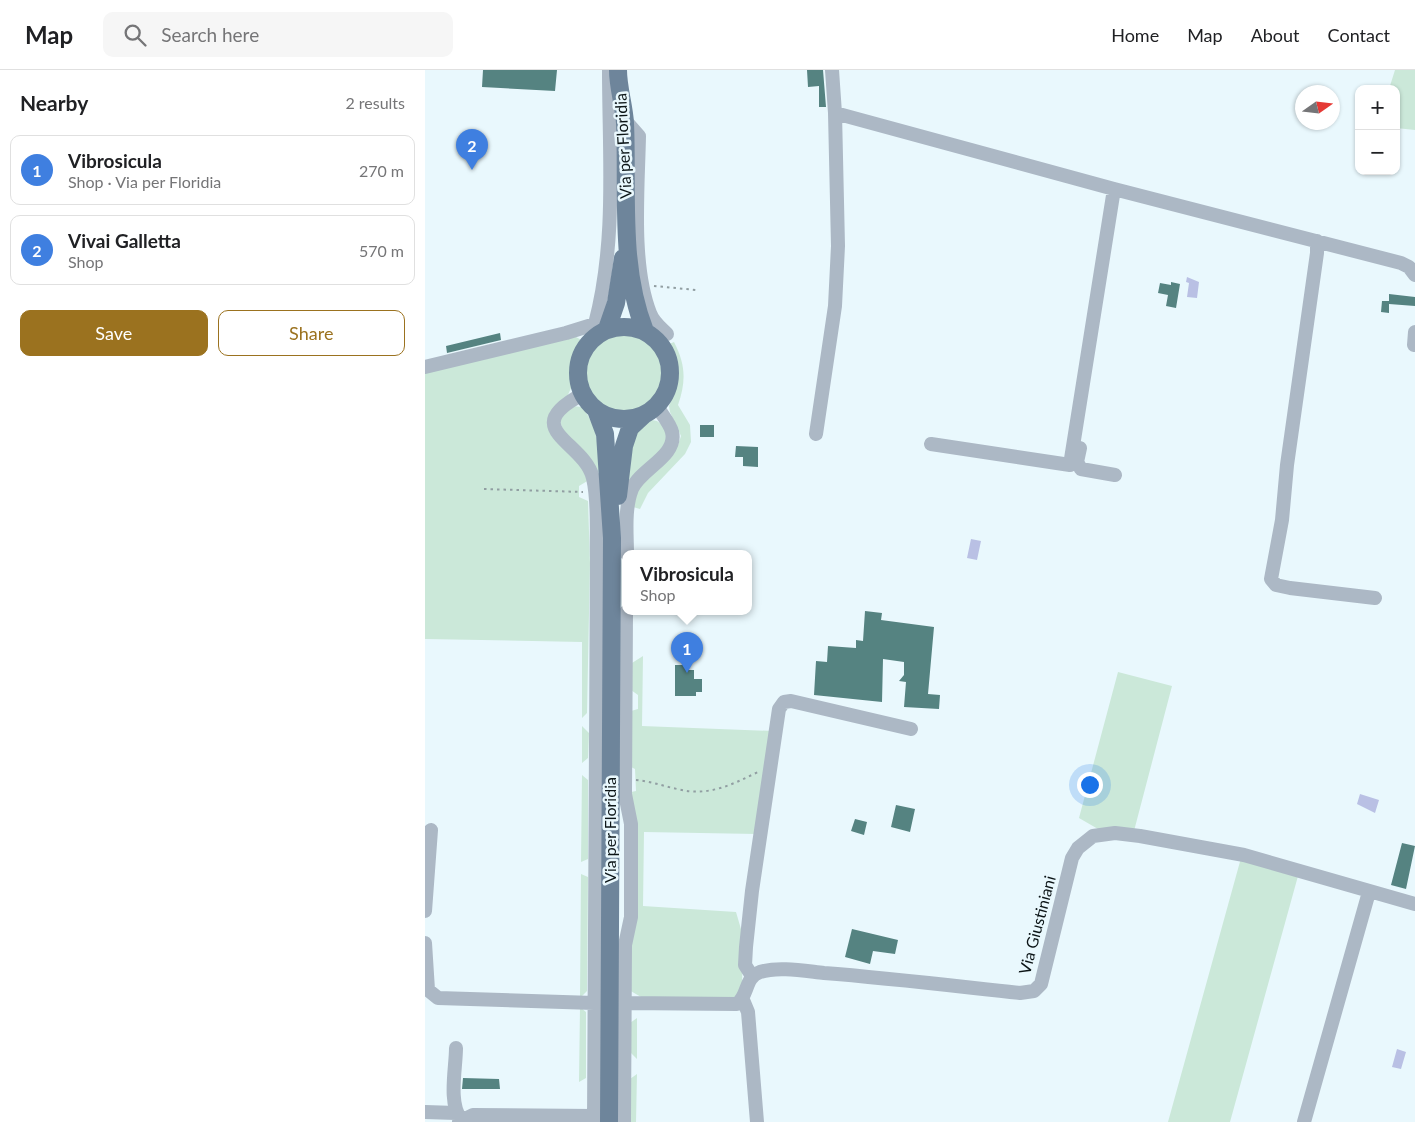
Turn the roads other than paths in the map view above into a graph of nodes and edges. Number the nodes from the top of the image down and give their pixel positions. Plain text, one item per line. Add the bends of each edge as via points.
1 (832, 70) edge
2 (615, 72) edge
3 (835, 113) junction
4 (620, 131) junction
5 (1118, 190) junction
6 (627, 223) junction
7 (1317, 241) junction
8 (1415, 274) edge
9 (607, 329) junction
10 (645, 331) junction
11 (667, 334) dead end
12 (425, 366) edge
13 (583, 394) junction
14 (596, 410) junction
15 (650, 410) junction
16 (816, 434) dead end
17 (931, 444) dead end
18 (1115, 474) dead end
19 (612, 538) junction
20 (627, 550) edge
21 (1375, 598) dead end
22 (627, 615) edge
23 (911, 729) dead end
24 (431, 830) dead end
25 (1369, 892) junction
26 (1415, 904) edge
27 (425, 911) edge
28 (425, 943) edge
29 (752, 976) junction
30 (743, 1000) junction
31 (594, 1003) junction
32 (625, 1004) junction
33 (457, 1048) dead end
34 (425, 1112) edge
35 (459, 1118) edge
36 (599, 1120) edge
37 (624, 1122) edge
38 (757, 1122) edge
39 (1304, 1122) edge

1 - 3 street
2 - 4 main road, Via per Floridia
2 - 4 street via 615,125
3 - 5 street
3 - 16 street via 838,246 835,306
4 - 6 main road, Via per Floridia
4 - 11 street via 639,136 638,249 650,315
4 - 12 street via 604,291 595,324
5 - 7 street
5 - 17 street via 1070,466
5 - 18 street via 1077,462 1081,469
6 - 9 main road via 617,295
6 - 10 main road via 634,296
7 - 8 street via 1401,263 1409,266
7 - 21 street via 1282,520 1271,579 1276,585 1290,588
9 - 10 main road via 626,326
9 - 13 main road via 593,337 581,357 578,380
10 - 15 main road via 657,339 670,365 670,380 665,394
13 - 14 main road
13 - 31 street via 559,409 555,425 558,434 589,466 595,493
14 - 15 main road via 619,419 632,419
14 - 19 main road via 605,434
15 - 19 main road via 630,428 623,446
15 - 20 street via 670,426 673,440 671,447 631,491
19 - 36 main road, Via per Floridia
22 - 32 street via 625,794 631,824 631,916 625,945
23 - 29 street via 791,701 784,702 779,709 746,947 745,965
24 - 27 street
25 - 26 street, Via Giustiniani
25 - 29 street, Via Giustiniani via 1244,855 1140,836 1103,834 1083,842 1072,858 1041,984 1034,991 1020,993 807,972 769,970
25 - 39 street
28 - 31 street via 428,990 438,998
29 - 30 street via 747,982
30 - 32 street via 729,1006
30 - 38 street via 748,1012
31 - 36 street
32 - 37 street
33 - 35 street
34 - 35 street
35 - 36 street via 473,1115

